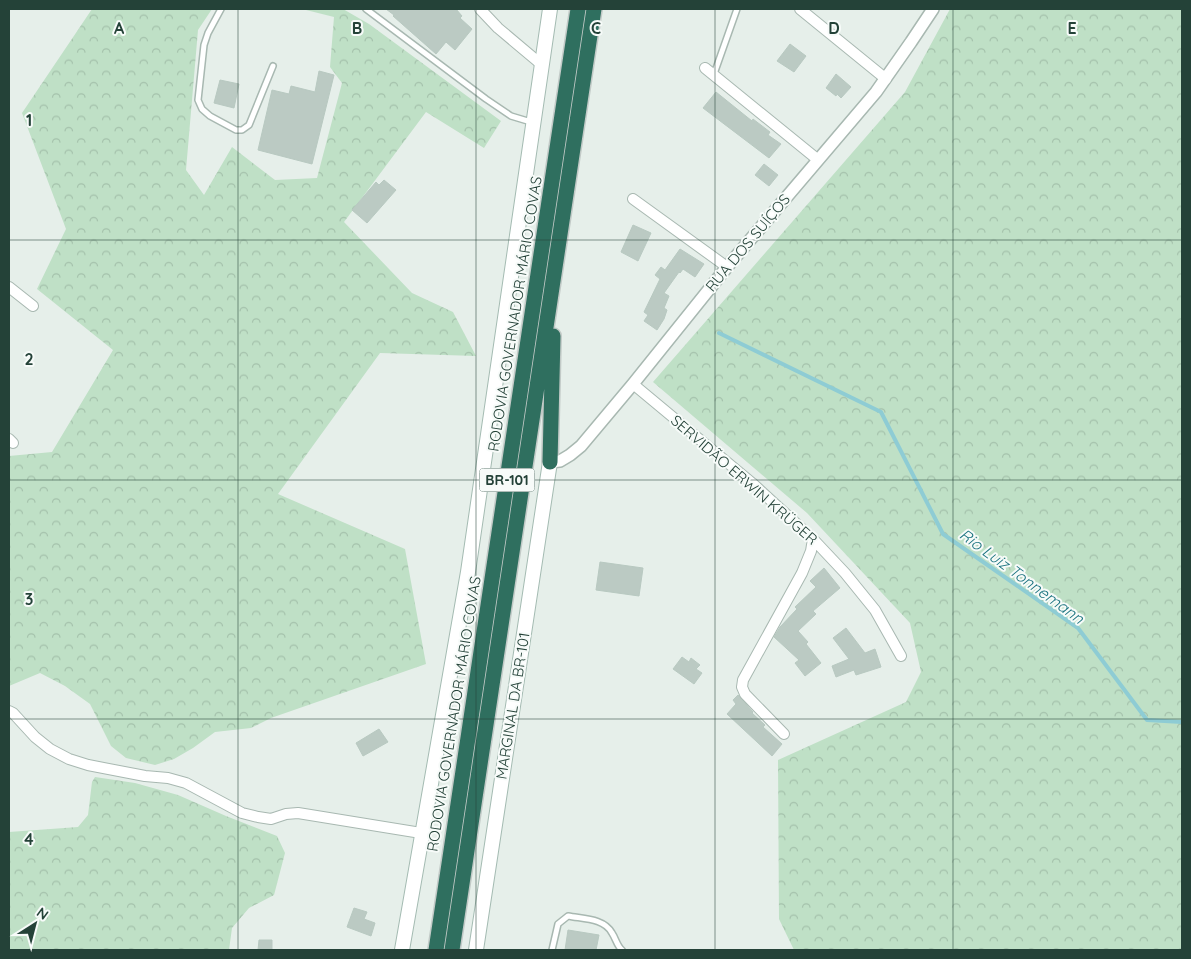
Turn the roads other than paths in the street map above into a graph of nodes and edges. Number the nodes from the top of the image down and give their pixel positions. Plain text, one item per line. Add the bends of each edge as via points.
1 (221, 9) edge
2 (366, 9) edge
3 (480, 9) edge
4 (550, 9) edge
5 (578, 9) edge
6 (594, 9) edge
7 (737, 9) edge
8 (800, 9) edge
9 (932, 9) edge
10 (542, 65) junction
11 (272, 66) dead end
12 (710, 71) joint
13 (886, 79) junction
14 (534, 123) junction
15 (817, 159) junction
16 (633, 199) dead end
17 (555, 266) junction
18 (727, 267) junction
19 (9, 287) edge
20 (33, 306) dead end
21 (633, 384) junction
22 (550, 462) junction
23 (813, 539) junction
24 (900, 656) dead end
25 (9, 711) edge
26 (784, 734) dead end
27 (421, 833) junction
28 (402, 950) edge
29 (436, 950) edge
30 (452, 950) edge
31 (476, 950) edge
32 (552, 950) edge
33 (622, 950) edge

1 - 11 lane via 204,45 198,100 202,109 236,130 245,129
2 - 14 lane via 511,116
3 - 10 street
4 - 10 main road
5 - 29 highway, RODOVIA GOVERNADOR MÁRIO COVAS / BR-101
6 - 17 highway, BR-101
7 - 12 lane
8 - 13 street
9 - 13 street, RUA DOS SUÍÇOS
10 - 14 main road
12 - 15 street
13 - 15 street, RUA DOS SUÍÇOS
14 - 27 main road via 468,572
15 - 18 street, RUA DOS SUÍÇOS
16 - 18 street
17 - 22 highway
17 - 30 highway, BR-101
18 - 21 street, RUA DOS SUÍÇOS
19 - 20 street
21 - 22 street, RUA DOS SUÍÇOS via 581,446 570,455
21 - 23 street, SERVIDÃO ERWIN KRÜGER via 752,483
22 - 31 main road, MARGINAL DA BR-101
23 - 24 street, SERVIDÃO ERWIN KRÜGER via 875,610
23 - 26 street via 802,573 742,686 745,694
25 - 27 street via 50,749 69,758 88,765 186,782 242,813 271,819 298,813
27 - 28 main road
32 - 33 lane via 558,924 568,916 598,921 611,930

